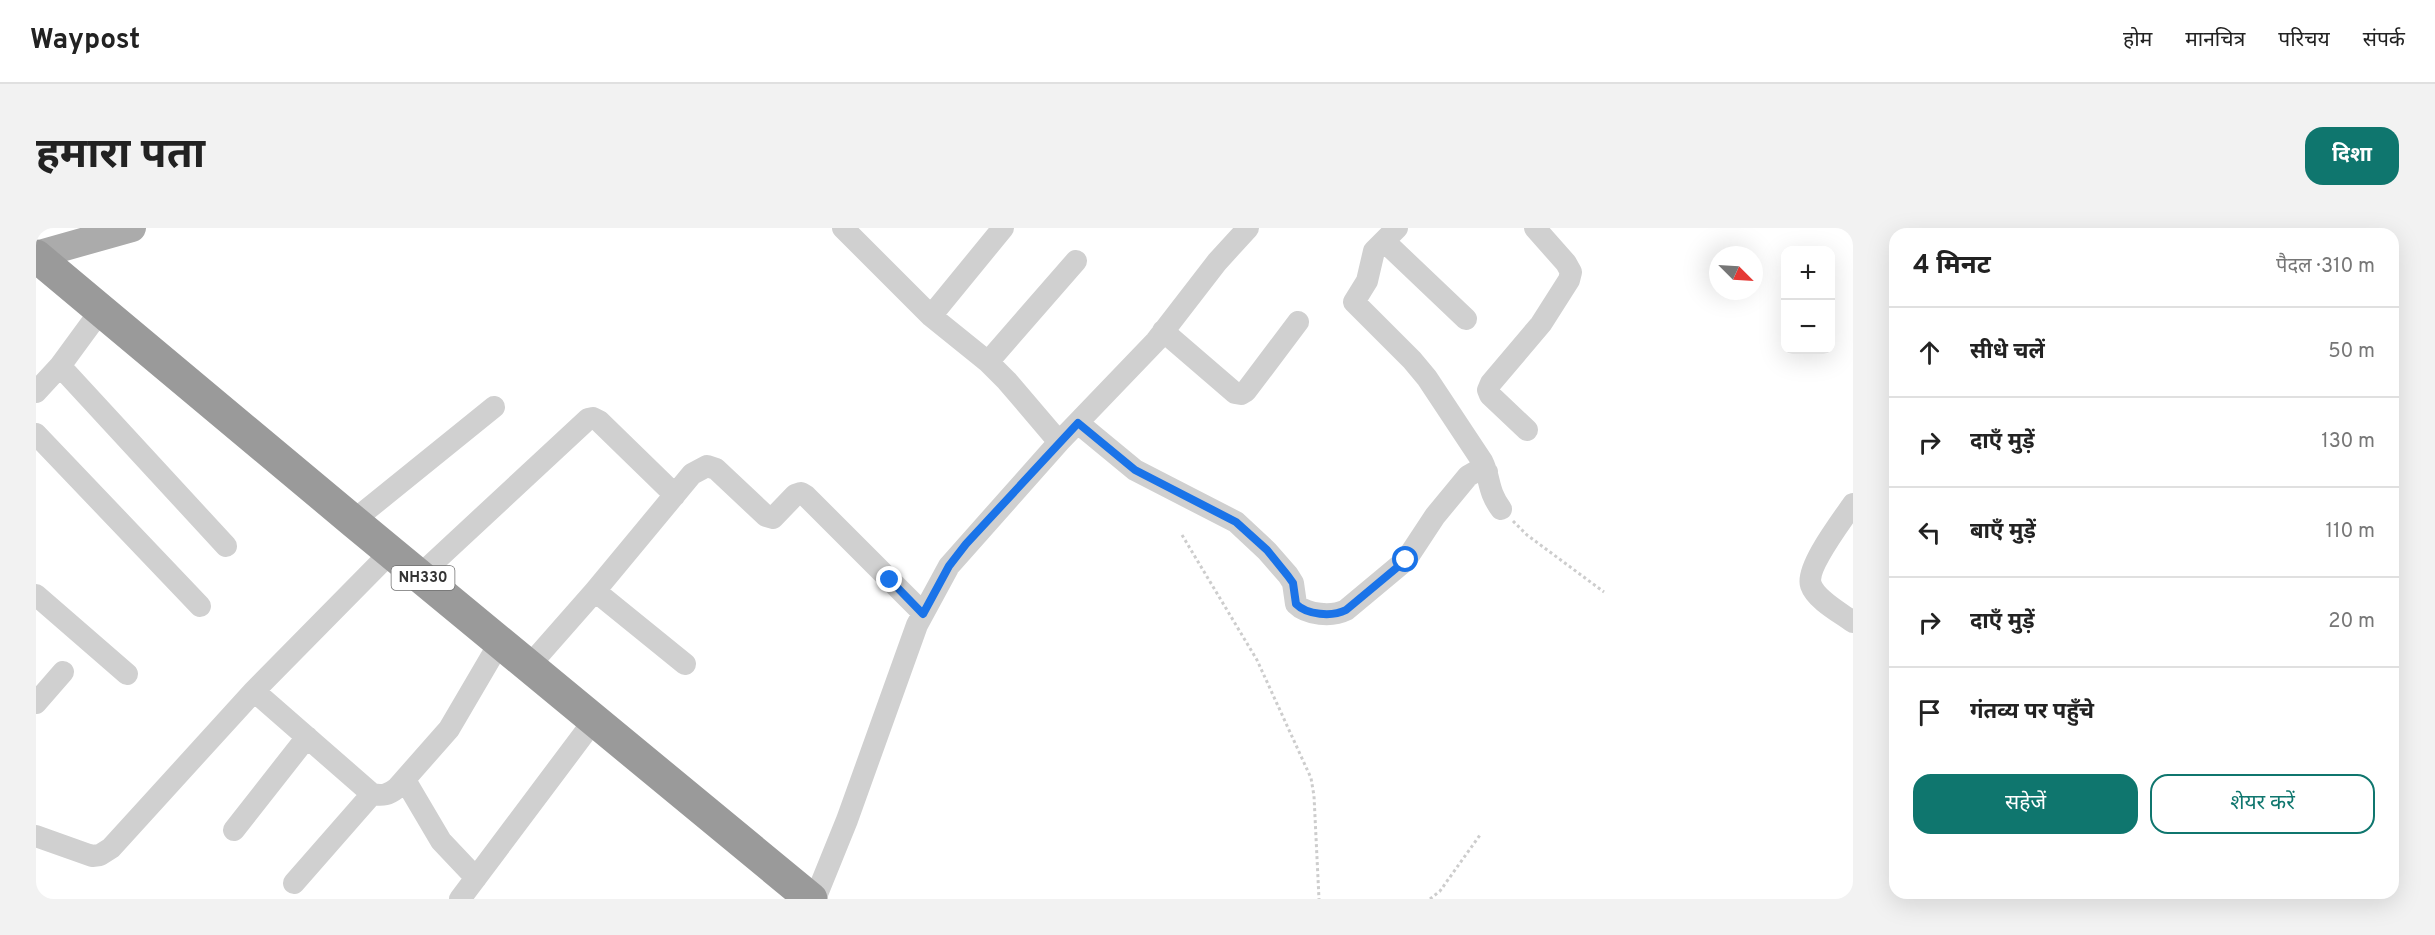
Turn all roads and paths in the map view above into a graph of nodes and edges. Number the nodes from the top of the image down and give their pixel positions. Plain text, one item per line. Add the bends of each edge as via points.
1 (843, 228) edge
2 (1003, 228) edge
3 (1248, 228) edge
4 (1535, 228) edge
5 (116, 230) edge
6 (1390, 235) edge
7 (36, 255) edge
8 (1076, 261) dead end
9 (101, 310) junction
10 (931, 316) junction
11 (1466, 319) dead end
12 (1298, 322) dead end
13 (1163, 332) junction
14 (987, 362) junction
15 (60, 366) junction
16 (36, 392) edge
17 (494, 407) dead end
18 (1078, 423) junction
19 (1527, 430) dead end
20 (36, 434) edge
21 (1059, 442) junction
22 (1487, 472) junction
23 (675, 495) junction
24 (1853, 504) edge
25 (1501, 509) joint
26 (353, 522) junction
27 (1182, 535) dead end
28 (226, 546) dead end
29 (391, 552) junction
30 (419, 576) junction
31 (596, 591) junction
32 (1604, 592) dead end
33 (36, 595) edge
34 (200, 606) dead end
35 (923, 614) junction
36 (1853, 622) edge
37 (500, 642) junction
38 (685, 664) dead end
39 (529, 666) junction
40 (63, 672) dead end
41 (127, 674) dead end
42 (254, 691) junction
43 (36, 703) edge
44 (595, 719) junction
45 (307, 737) junction
46 (405, 780) junction
47 (372, 794) junction
48 (234, 830) dead end
49 (1480, 835) dead end
50 (36, 836) edge
51 (476, 878) junction
52 (294, 883) dead end
53 (460, 899) edge
54 (813, 899) edge
55 (1319, 899) edge
56 (1430, 899) edge

1 - 10 street
2 - 10 street
3 - 13 street
4 - 19 street via 1566,263 1571,272 1569,280 1541,324 1488,390
5 - 7 main road
6 - 11 street
6 - 22 street via 1374,250 1367,282 1354,302 1427,378
7 - 9 highway, NH330
8 - 14 street
9 - 15 street
9 - 26 highway, NH330
10 - 14 street
12 - 13 street via 1241,394
13 - 18 street
14 - 21 street
15 - 16 street
15 - 28 street
17 - 26 street
18 - 21 street
18 - 22 street via 1135,470 1236,522 1288,576 1296,604 1308,613 1339,614 1346,610 1406,560 1468,476
20 - 34 street
21 - 35 street via 949,566
22 - 25 street via 1490,491
23 - 30 street via 599,421 588,419
23 - 31 street
23 - 35 street via 692,474 707,466 716,469 766,516 773,518 801,493
24 - 36 street via 1814,565 1810,578 1811,587 1820,598
25 - 32 path via 1527,535
26 - 29 highway, NH330
27 - 55 path via 1257,660 1311,778
29 - 30 highway, NH330
29 - 42 street
30 - 37 highway, NH330
31 - 38 street
31 - 39 street
33 - 41 street
35 - 54 street via 847,820
37 - 39 highway, NH330
37 - 46 street via 455,720
39 - 44 highway, NH330
40 - 43 street
42 - 45 street
42 - 50 street via 111,848 92,856
44 - 51 street
44 - 54 highway, NH330
45 - 47 street
45 - 48 street
46 - 47 street via 389,795
46 - 51 street via 441,841
47 - 52 street
49 - 56 path
51 - 53 street

